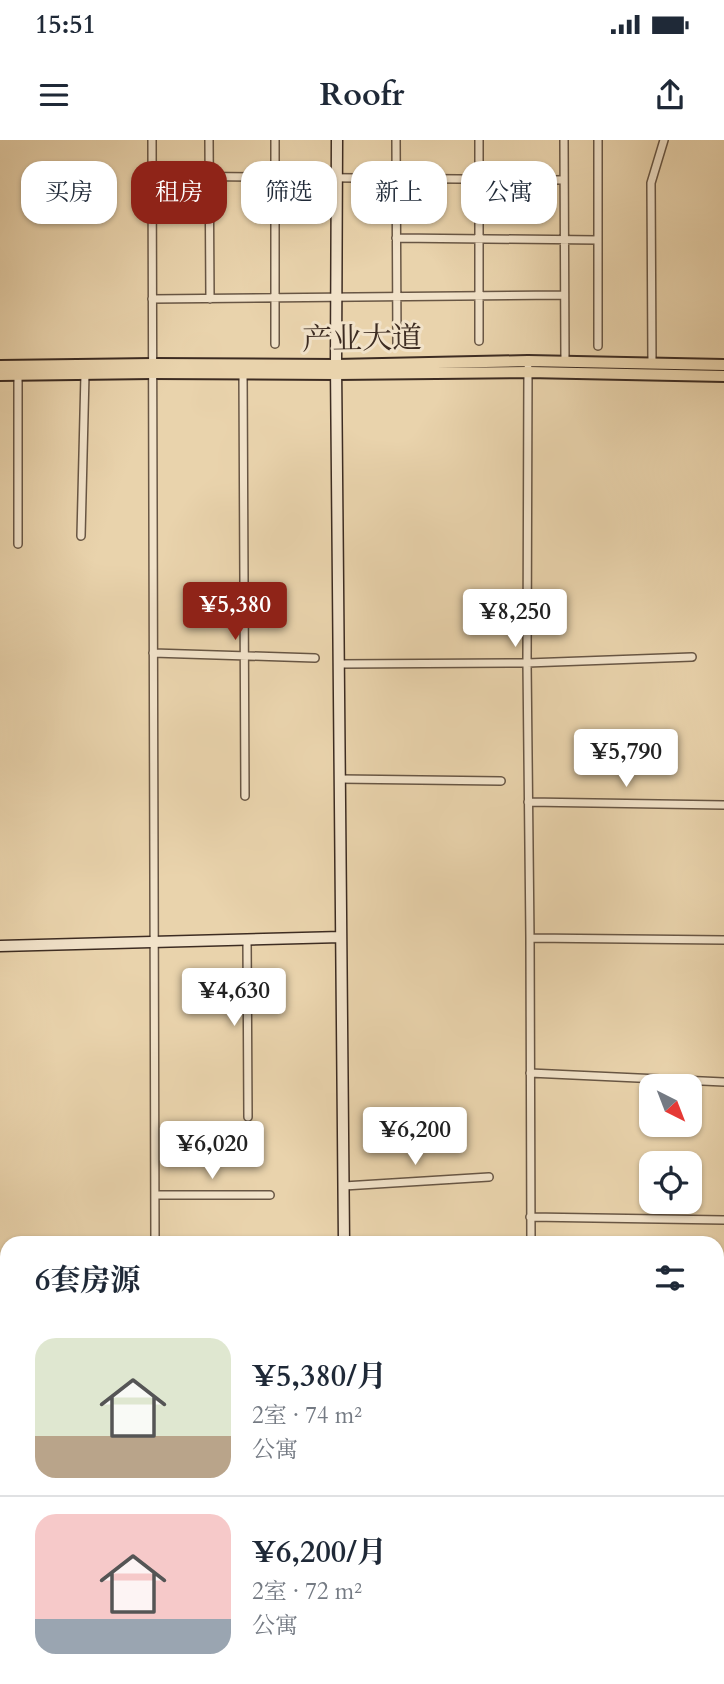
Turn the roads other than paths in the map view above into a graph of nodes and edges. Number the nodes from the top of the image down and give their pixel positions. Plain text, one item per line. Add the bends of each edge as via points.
1 (152, 140) edge
2 (209, 140) edge
3 (275, 140) edge
4 (337, 140) edge
5 (396, 140) edge
6 (479, 140) edge
7 (564, 140) edge
8 (598, 140) edge
9 (664, 140) edge
10 (152, 161) edge
11 (209, 161) edge
12 (275, 161) edge
13 (337, 161) edge
14 (396, 161) edge
15 (479, 161) edge
16 (337, 178) edge
17 (351, 178) edge
18 (557, 180) edge
19 (564, 180) junction
20 (152, 224) edge
21 (209, 224) edge
22 (275, 224) edge
23 (337, 224) edge
24 (396, 224) edge
25 (479, 224) edge
26 (396, 238) junction
27 (479, 239) junction
28 (564, 239) junction
29 (598, 240) junction
30 (564, 295) junction
31 (479, 296) junction
32 (337, 297) junction
33 (396, 297) junction
34 (275, 298) junction
35 (152, 299) junction
36 (210, 299) junction
37 (479, 341) dead end
38 (275, 344) dead end
39 (397, 344) dead end
40 (598, 346) dead end
41 (565, 361) junction
42 (652, 362) junction
43 (724, 365) edge
44 (0, 366) edge
45 (528, 366) junction
46 (152, 368) junction
47 (337, 369) junction
48 (243, 373) junction
49 (85, 374) junction
50 (0, 375) edge
51 (18, 375) junction
52 (724, 376) edge
53 (81, 536) dead end
54 (18, 544) dead end
55 (153, 653) junction
56 (245, 656) junction
57 (692, 657) dead end
58 (315, 658) dead end
59 (527, 663) junction
60 (339, 664) junction
61 (340, 779) junction
62 (501, 781) dead end
63 (245, 796) dead end
64 (528, 802) junction
65 (724, 805) edge
66 (341, 937) junction
67 (530, 938) junction
68 (247, 939) junction
69 (724, 940) edge
70 (154, 942) junction
71 (0, 946) edge
72 (530, 1073) junction
73 (724, 1082) edge
74 (248, 1117) dead end
75 (489, 1177) dead end
76 (344, 1186) junction
77 (155, 1195) junction
78 (270, 1195) dead end
79 (530, 1217) junction
80 (724, 1220) edge
81 (155, 1236) edge
82 (344, 1236) edge
83 (530, 1236) edge

1 - 10 street
2 - 11 street
3 - 12 street
4 - 13 street
5 - 14 street
6 - 15 street
7 - 19 street
8 - 29 street
9 - 42 street via 651,183
16 - 17 street
18 - 19 street
19 - 28 street
20 - 35 street
21 - 36 street
22 - 34 street
23 - 32 street
24 - 26 street
25 - 27 street
26 - 27 street
26 - 33 street
27 - 28 street
27 - 31 street
28 - 29 street
28 - 30 street
29 - 40 street
30 - 31 street
30 - 41 street
31 - 33 street
31 - 37 street
32 - 33 street
32 - 34 street
32 - 47 street
33 - 39 street
34 - 36 street
34 - 38 street
35 - 36 street
35 - 46 street
41 - 42 main road, 产业大道
41 - 45 main road, 产业大道
42 - 43 main road, 产业大道
44 - 46 main road, 产业大道
45 - 47 main road, 产业大道
45 - 52 main road, 产业大道
45 - 59 street
46 - 47 main road, 产业大道
46 - 48 main road, 产业大道
46 - 49 main road, 产业大道
46 - 55 street
47 - 48 main road, 产业大道
47 - 60 street
48 - 56 street
49 - 51 main road, 产业大道
49 - 53 street
50 - 51 main road, 产业大道
51 - 54 street
55 - 56 street
55 - 70 street
56 - 58 street
56 - 63 street
57 - 59 street
59 - 60 street
59 - 64 street
60 - 61 street
61 - 62 street
61 - 66 street
64 - 65 street
64 - 67 street
66 - 68 street
66 - 76 street
67 - 69 street
67 - 72 street
68 - 70 street
68 - 74 street
70 - 71 street
70 - 77 street
72 - 73 street
72 - 79 street
75 - 76 street
76 - 82 street
77 - 78 street
77 - 81 street
79 - 80 street
79 - 83 street

